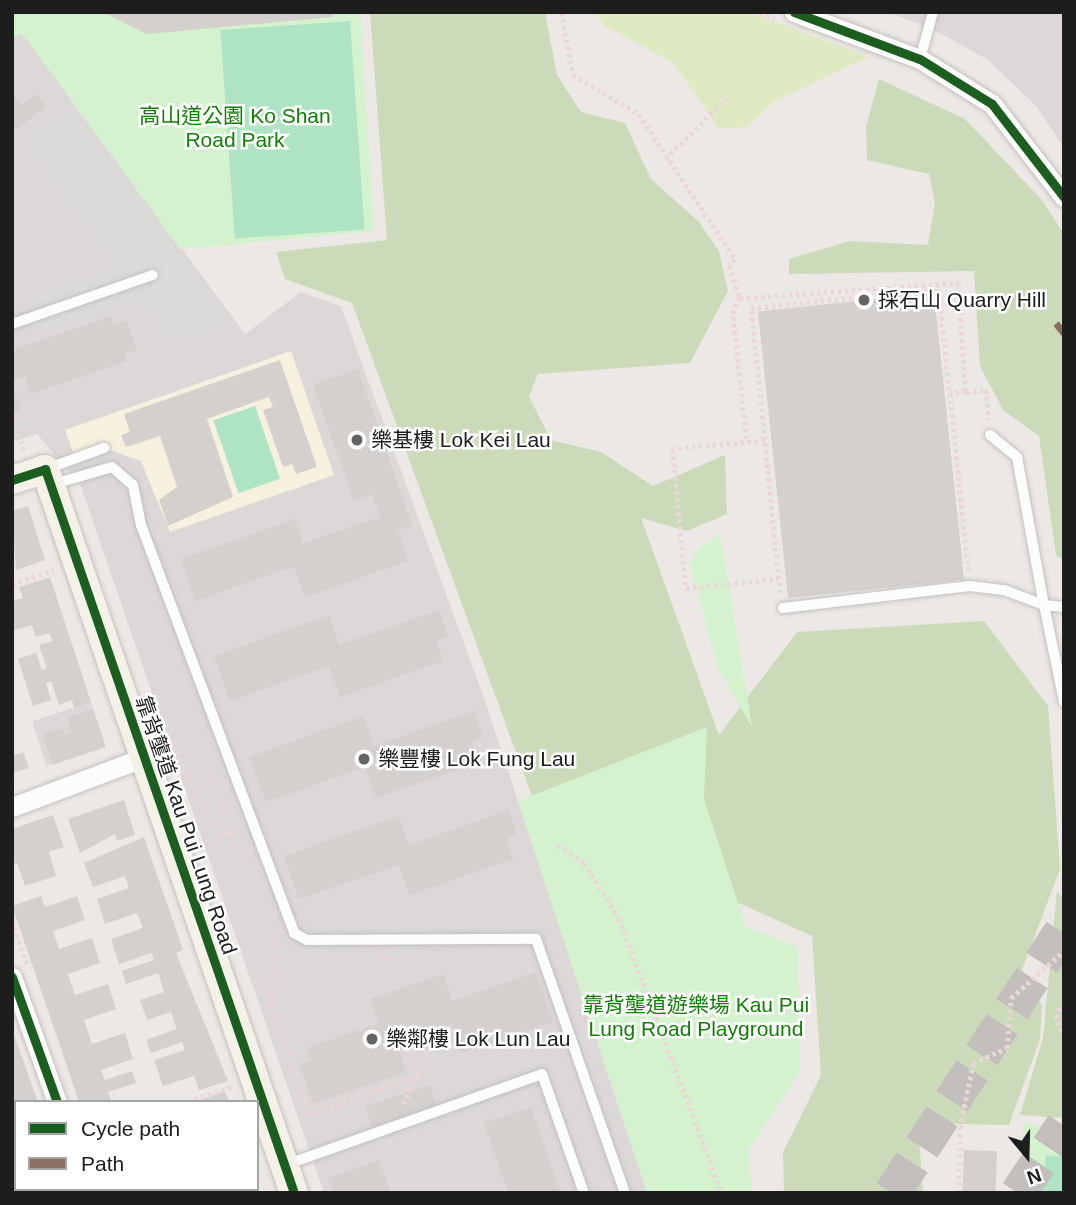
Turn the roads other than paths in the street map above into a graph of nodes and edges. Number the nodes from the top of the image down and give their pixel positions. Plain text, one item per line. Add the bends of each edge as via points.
1 (933, 12) edge
2 (790, 17) edge
3 (920, 59) junction
4 (1064, 197) edge
5 (153, 275) dead end
6 (12, 324) edge
7 (990, 435) road end
8 (104, 448) dead end
9 (41, 470) junction
10 (12, 480) edge
11 (1044, 605) junction
12 (1064, 607) edge
13 (783, 608) road end
14 (1064, 702) edge
15 (145, 757) junction
16 (12, 807) edge
17 (12, 977) edge
18 (56, 1100) edge
19 (284, 1165) junction
20 (294, 1193) edge
21 (584, 1193) edge
22 (625, 1193) edge

1 - 3 lane
2 - 3 street
3 - 4 street via 992,104
5 - 6 lane
7 - 11 lane via 1017,457
8 - 9 lane
9 - 10 street
9 - 15 street, 靠背壟道 Kau Pui Lung Road
9 - 22 lane via 112,467 133,485 141,525 294,933 307,940 536,939
11 - 12 lane
11 - 13 lane via 971,586
11 - 14 lane
15 - 16 street
15 - 19 street, 靠背壟道 Kau Pui Lung Road
17 - 18 street
19 - 20 street, 靠背壟道 Kau Pui Lung Road
19 - 21 lane via 542,1074

